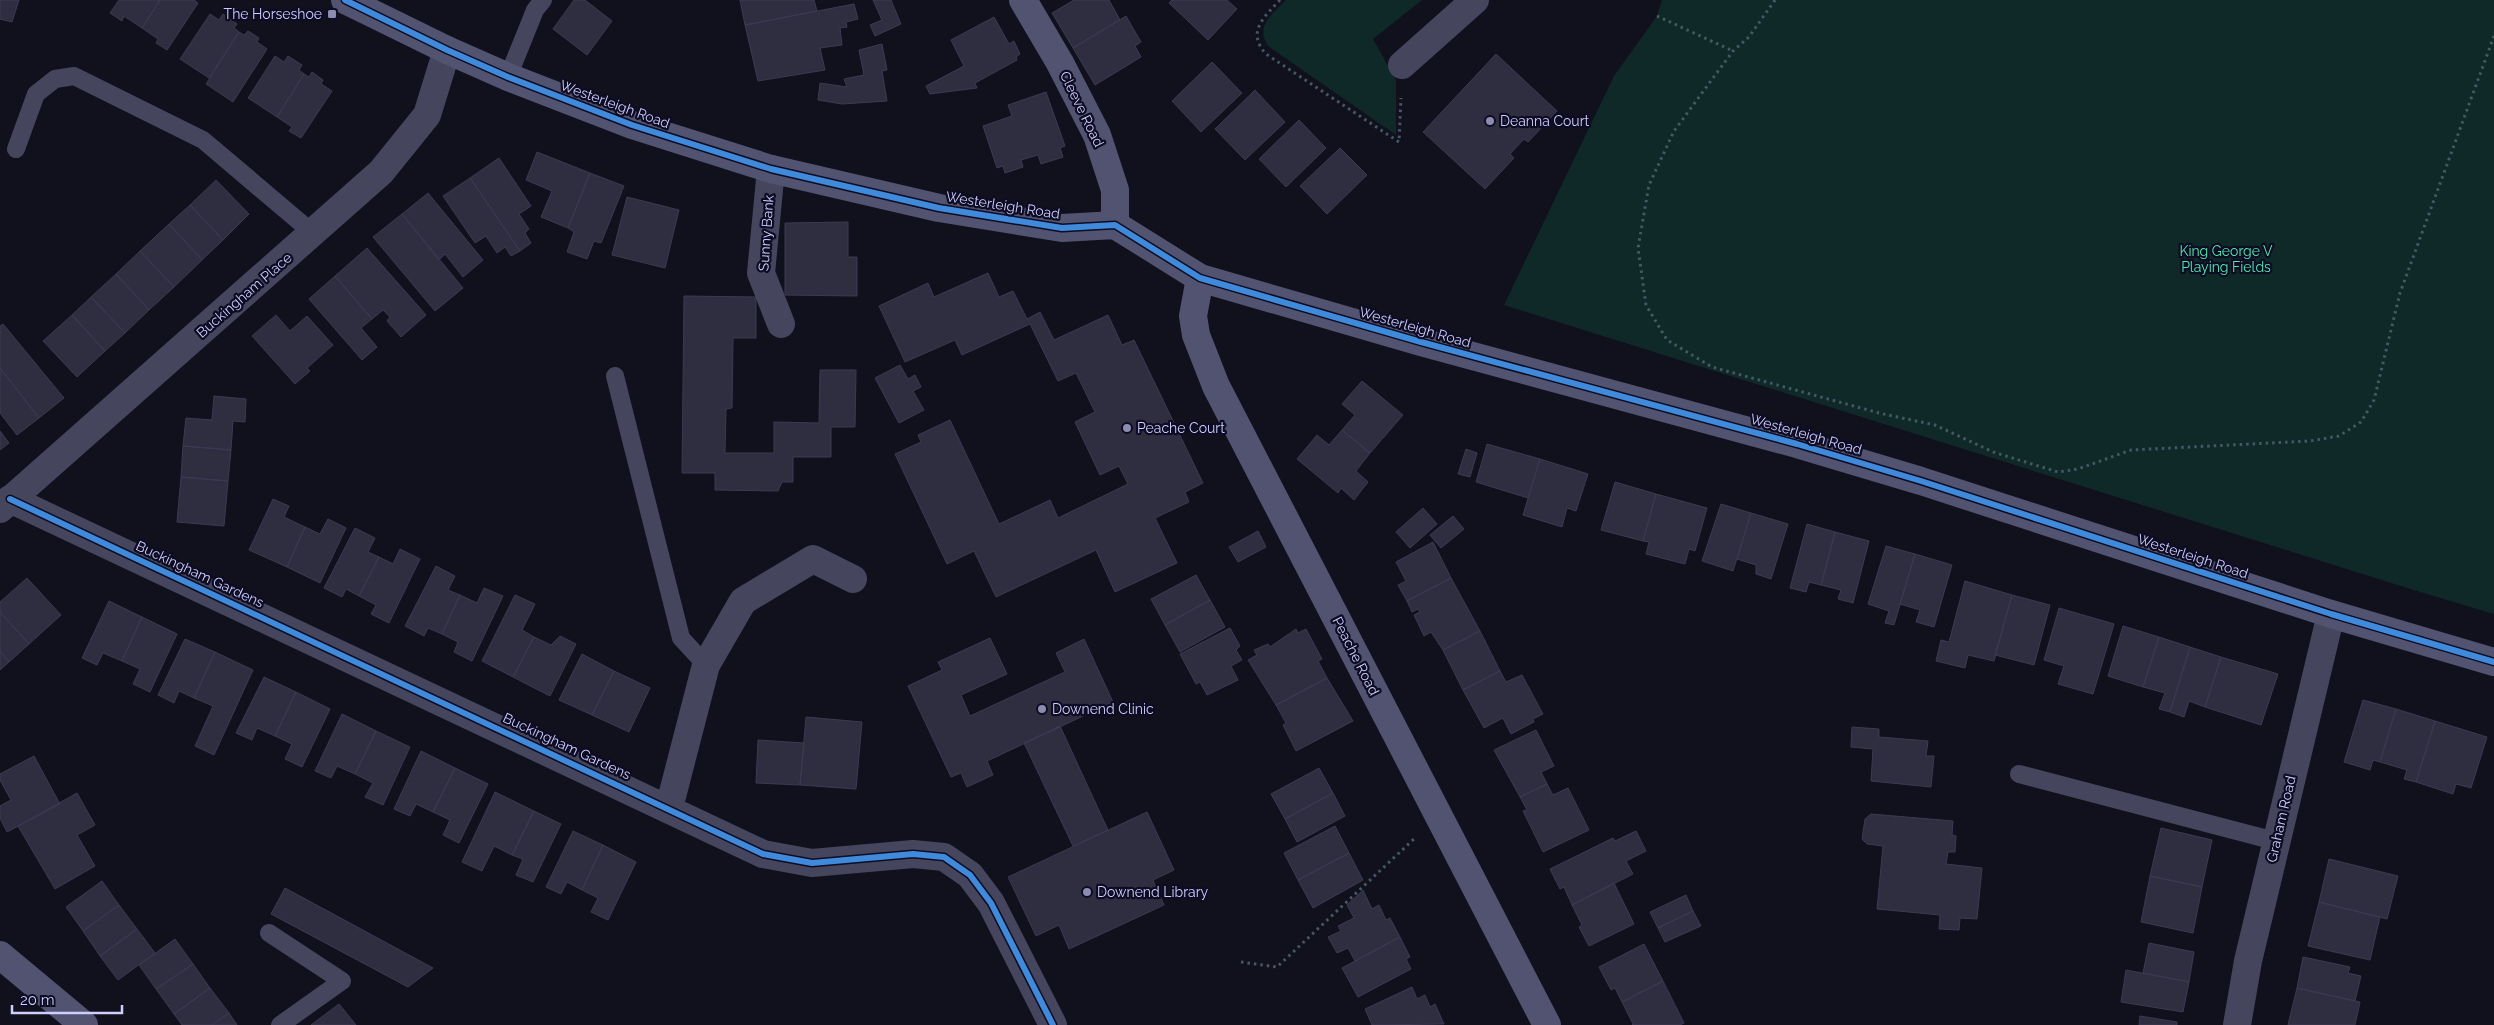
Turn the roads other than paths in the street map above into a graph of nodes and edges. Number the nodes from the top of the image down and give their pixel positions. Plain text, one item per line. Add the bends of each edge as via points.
1 (346, 0) edge
2 (543, 0) edge
3 (1023, 0) edge
4 (1475, 0) edge
5 (447, 50) junction
6 (1402, 65) road end
7 (508, 77) junction
8 (16, 149) dead end
9 (771, 169) junction
10 (1114, 225) junction
11 (314, 234) junction
12 (1200, 278) junction
13 (781, 324) dead end
14 (614, 376) dead end
15 (5, 504) edge
16 (853, 579) dead end
17 (2330, 614) junction
18 (2494, 662) edge
19 (706, 665) junction
20 (2019, 774) dead end
21 (669, 808) junction
22 (2275, 841) junction
23 (269, 933) dead end
24 (0, 955) edge
25 (84, 1025) edge
26 (280, 1025) edge
27 (1053, 1025) edge
28 (1547, 1025) edge
29 (2237, 1025) edge

1 - 5 street, Westerleigh Road
2 - 7 lane via 534,10
3 - 10 street, Cleeve Road via 1097,135 1116,190
4 - 6 street
5 - 7 street, Westerleigh Road
5 - 11 street, Buckingham Place via 427,114 381,172
7 - 9 street, Westerleigh Road via 632,125
8 - 11 lane via 36,94 55,80 74,76 203,140
9 - 10 street, Westerleigh Road via 939,208 1062,228
9 - 13 street, Sunny Bank via 760,273
10 - 12 street, Westerleigh Road
11 - 15 street, Buckingham Place
12 - 17 street, Westerleigh Road via 1912,478
12 - 28 street, Peache Road via 1193,316 1196,335 1216,386
14 - 19 lane via 681,638
15 - 21 street, Buckingham Gardens
16 - 19 street via 813,559 743,602
17 - 18 street, Westerleigh Road
17 - 22 street, Graham Road
19 - 21 street
20 - 22 lane
21 - 27 street, Buckingham Gardens via 763,854 812,864 913,854 944,857 970,874 991,903
22 - 29 street, Graham Road
23 - 26 lane via 342,981
24 - 25 street

